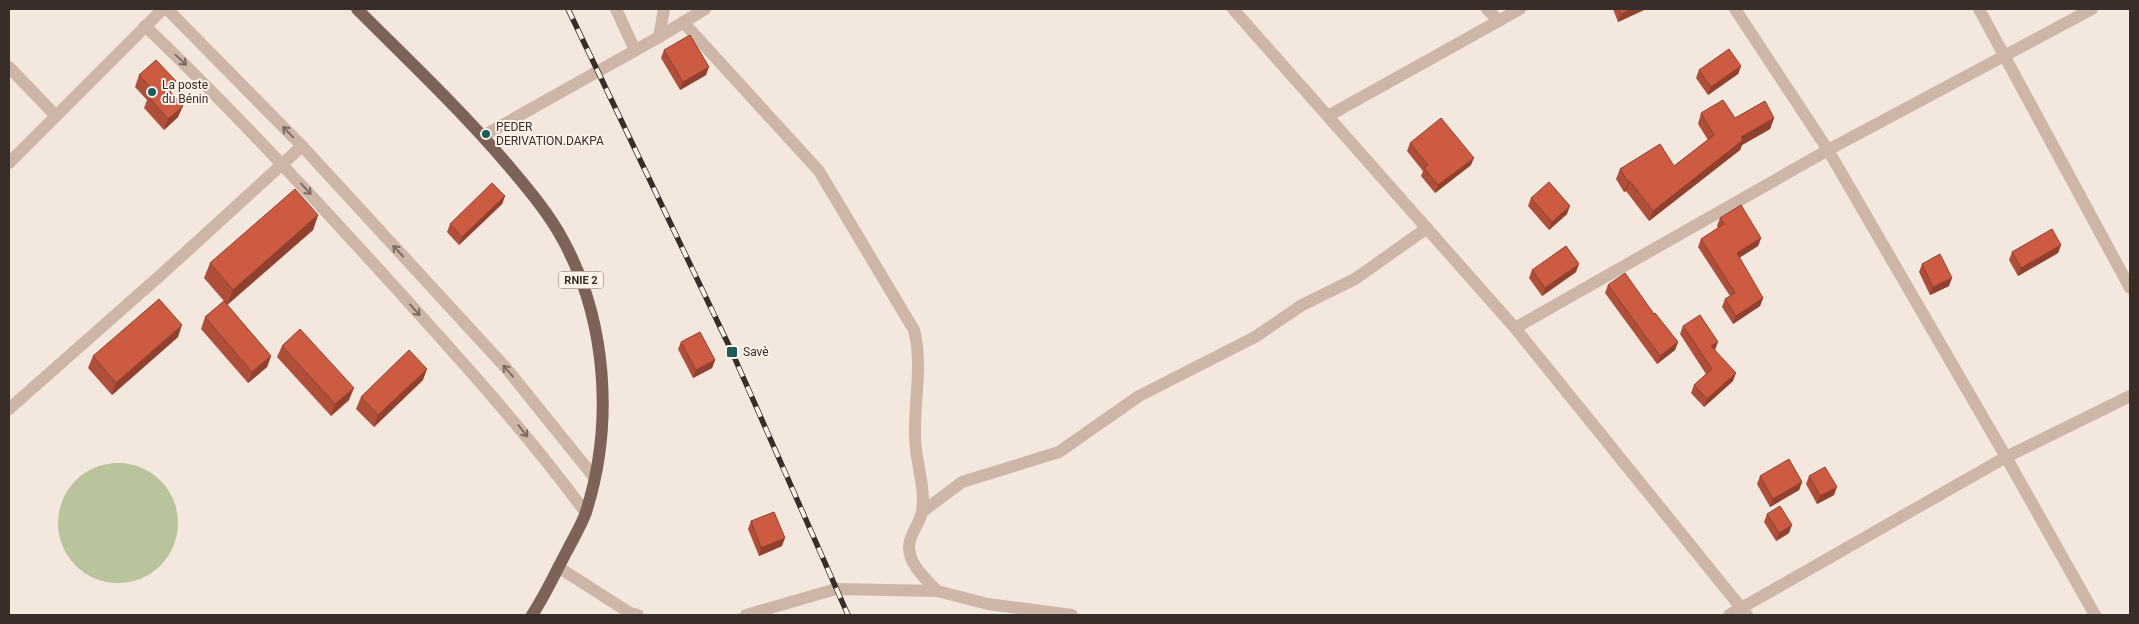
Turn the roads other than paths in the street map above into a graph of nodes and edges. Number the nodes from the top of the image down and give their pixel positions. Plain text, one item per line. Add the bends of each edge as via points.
1 (163, 9) edge
2 (167, 9) edge
3 (358, 9) edge
4 (616, 9) edge
5 (664, 9) edge
6 (705, 9) edge
7 (1233, 9) edge
8 (1486, 9) edge
9 (1520, 9) edge
10 (1735, 9) edge
11 (1980, 9) edge
12 (2092, 9) edge
13 (1498, 21) junction
14 (683, 22) junction
15 (145, 26) junction
16 (659, 37) junction
17 (635, 50) junction
18 (2006, 56) junction
19 (9, 67) edge
20 (56, 116) junction
21 (1328, 116) junction
22 (483, 136) junction
23 (302, 146) junction
24 (1828, 150) junction
25 (9, 163) edge
26 (283, 164) junction
27 (1427, 228) junction
28 (2130, 288) edge
29 (1515, 328) junction
30 (2130, 396) edge
31 (9, 409) edge
32 (2006, 457) junction
33 (594, 477) junction
34 (922, 512) junction
35 (586, 513) junction
36 (558, 567) junction
37 (937, 591) junction
38 (1744, 611) edge
39 (532, 615) edge
40 (638, 615) edge
41 (746, 615) edge
42 (1072, 615) edge
43 (1729, 615) edge
44 (2095, 615) edge

1 - 15 street
23 -> 2 street
3 - 22 main road, RNIE 2
4 - 17 street
5 - 16 street
6 - 14 street
7 - 21 street
8 - 13 street
9 - 13 street
10 - 24 street
11 - 18 street
12 - 18 street
13 - 21 street
14 - 16 street
14 - 34 street via 819,171 914,330 918,347 914,438 921,474
15 - 20 street
15 -> 26 street
16 - 17 street
17 - 22 street
18 - 24 street
18 - 28 street
19 - 20 street
20 - 25 street
21 - 27 street
22 - 33 main road, RNIE 2 via 546,213 562,239 586,292 600,363 603,406 601,444
23 - 26 street
33 -> 23 street via 506,368
24 - 29 street
24 - 32 street
26 - 31 street
26 -> 35 street via 510,415
27 - 29 street
27 - 34 street via 1356,279 1302,305 1255,337 1138,396 1059,452 962,482
29 - 38 street
30 - 32 street
32 - 38 street
32 - 44 street
33 - 35 main road, RNIE 2
34 - 37 street via 909,546 916,566
35 - 36 main road, RNIE 2
36 - 39 main road, RNIE 2
36 - 40 street
37 - 41 street via 836,589
37 - 42 street via 988,604
38 - 43 street

